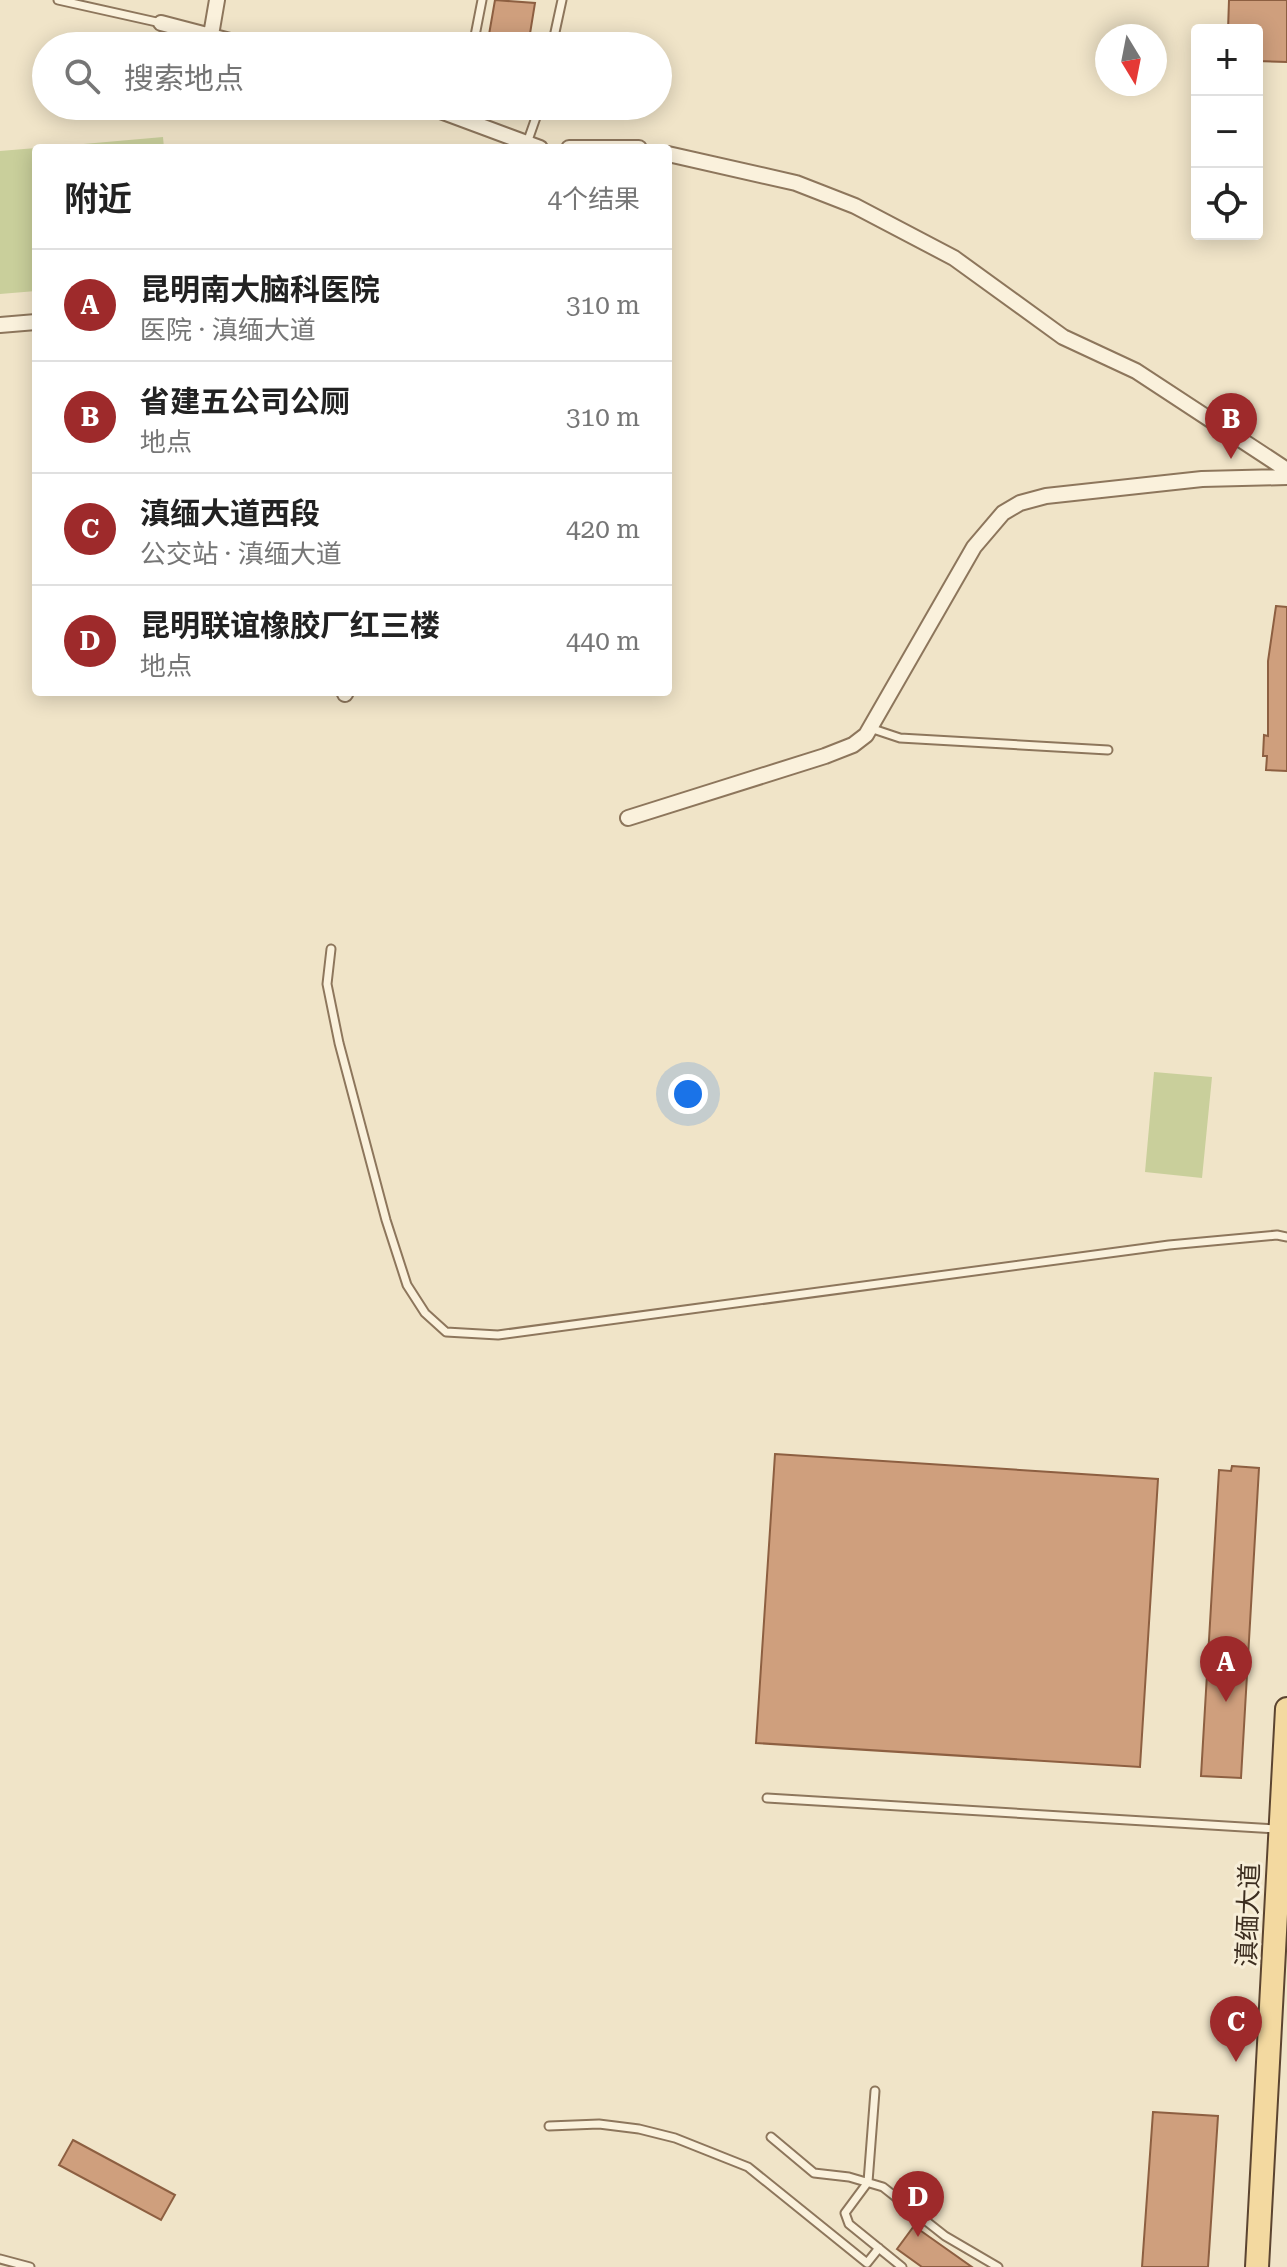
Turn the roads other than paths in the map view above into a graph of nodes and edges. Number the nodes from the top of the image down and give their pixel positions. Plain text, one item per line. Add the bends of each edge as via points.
1 (58, 0) edge
2 (217, 0) edge
3 (482, 0) edge
4 (562, 0) edge
5 (161, 23) joint
6 (198, 32) edge
7 (212, 32) edge
8 (476, 32) edge
9 (555, 32) edge
10 (464, 120) edge
11 (538, 120) edge
12 (528, 144) edge
13 (533, 144) edge
14 (672, 155) edge
15 (32, 322) edge
16 (0, 325) edge
17 (1287, 470) edge
18 (1287, 477) edge
19 (870, 728) junction
20 (1108, 750) dead end
21 (628, 818) dead end
22 (331, 949) dead end
23 (1287, 1237) edge
24 (1287, 1709) edge
25 (767, 1798) dead end
26 (1283, 1829) edge
27 (875, 2091) dead end
28 (549, 2126) dead end
29 (771, 2137) dead end
30 (868, 2182) junction
31 (879, 2248) junction
32 (0, 2259) edge
33 (30, 2267) edge
34 (902, 2267) edge
35 (998, 2267) edge
36 (1257, 2267) edge

1 - 5 lane
2 - 7 street
3 - 8 lane
4 - 9 lane
5 - 6 street
10 - 12 street
11 - 13 lane
14 - 17 street via 796,183 855,206 954,258 1063,337 1136,371
15 - 16 street
18 - 19 street via 1086,489 1020,503 991,524 974,547
19 - 20 lane via 900,738
19 - 21 street via 853,745
22 - 23 lane via 327,984 386,1220 407,1285 425,1313 446,1332 498,1335 1169,1245
24 - 26 main road, 滇缅大道
25 - 26 lane
26 - 36 main road, 滇缅大道
27 - 30 lane
28 - 31 lane via 599,2124 675,2138 748,2167 867,2263
29 - 30 lane via 814,2173
30 - 31 lane via 845,2213 849,2224
30 - 35 lane via 883,2187 945,2236
31 - 34 lane
32 - 33 lane

